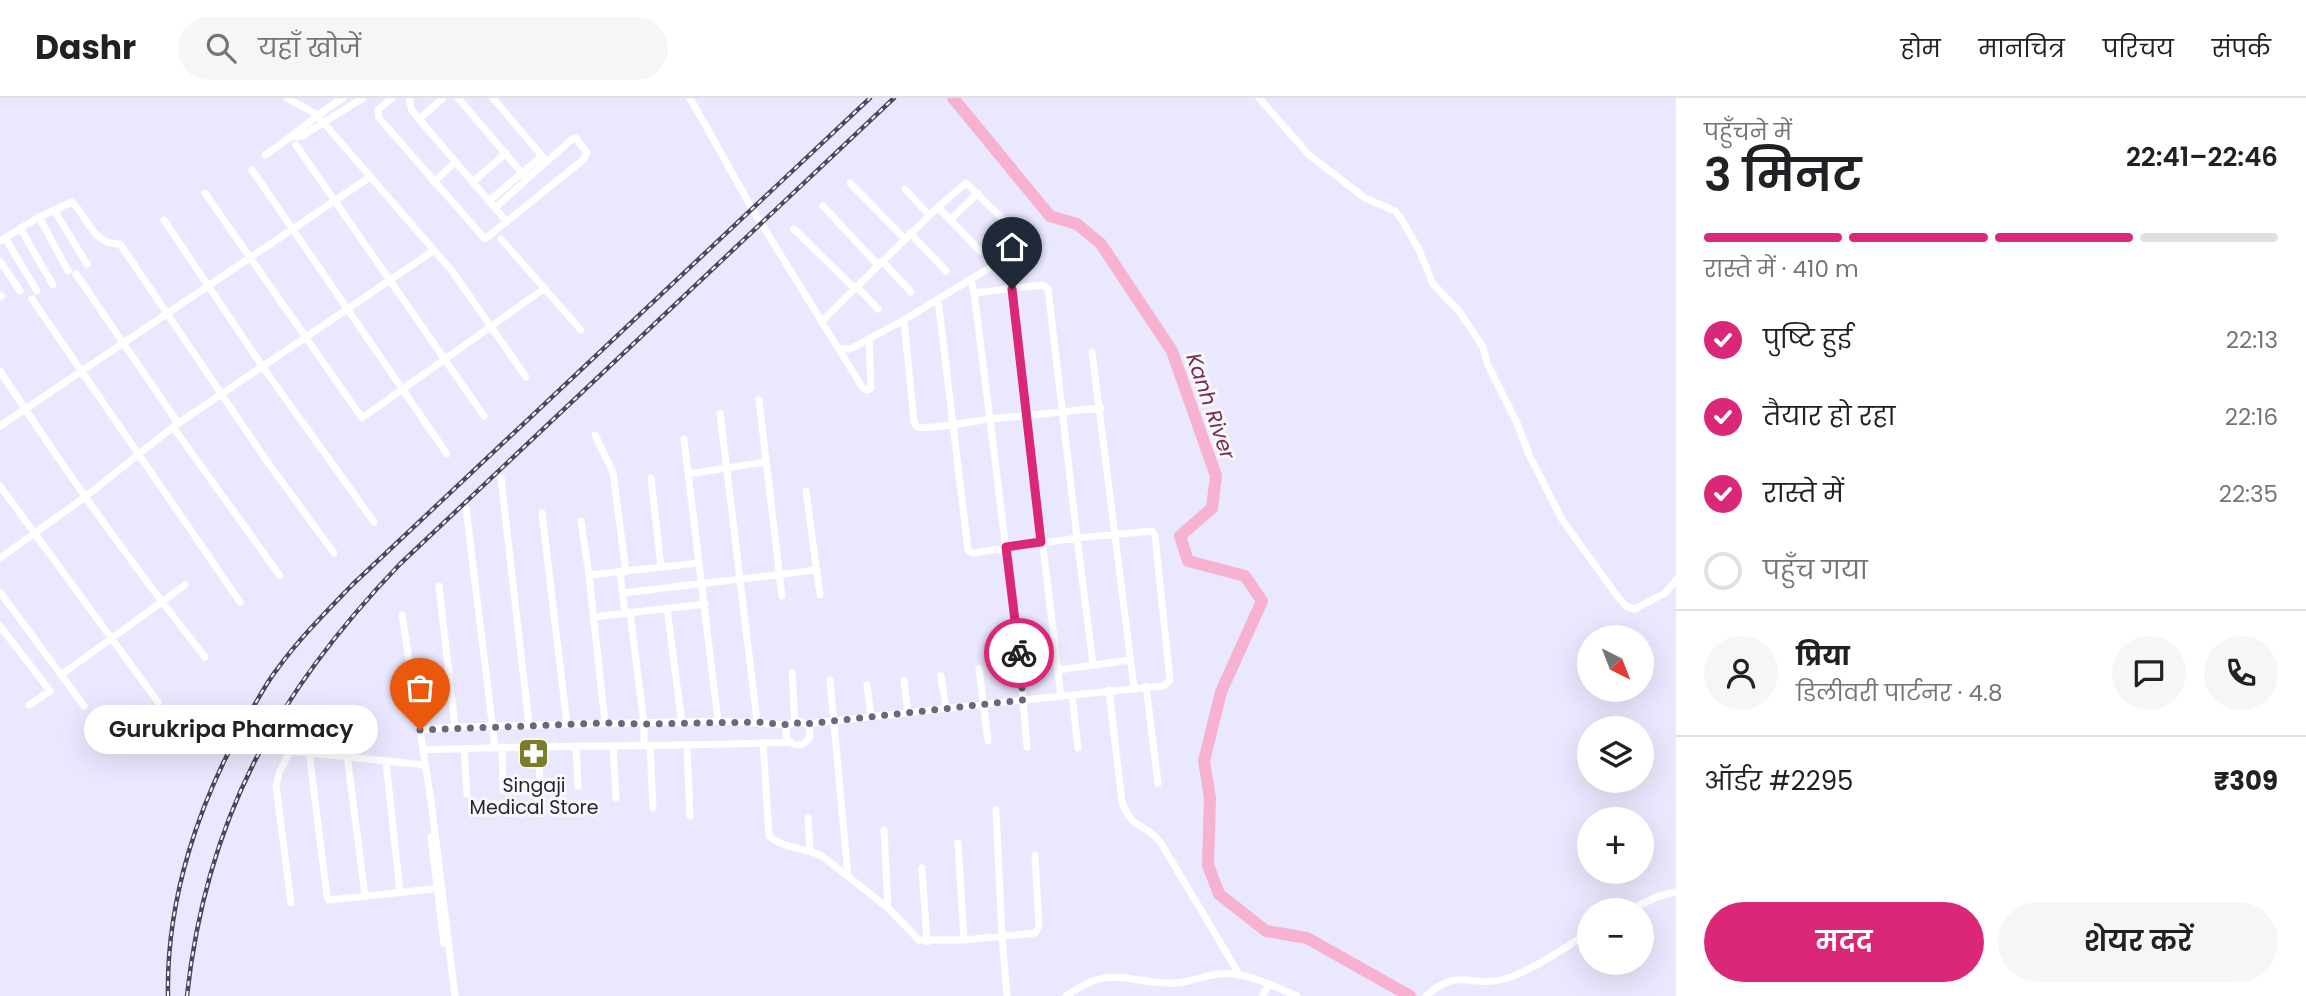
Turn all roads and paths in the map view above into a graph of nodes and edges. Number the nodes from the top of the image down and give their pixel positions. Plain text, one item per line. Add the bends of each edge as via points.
1 (286, 98) edge
2 (343, 98) edge
3 (363, 98) edge
4 (392, 98) edge
5 (409, 98) edge
6 (443, 98) edge
7 (459, 98) edge
8 (493, 98) edge
9 (690, 98) edge
10 (1259, 98) edge
11 (316, 114) junction
12 (419, 119) junction
13 (324, 123) junction
14 (293, 137) junction
15 (296, 145) dead end
16 (506, 153) junction
17 (265, 155) dead end
18 (544, 159) junction
19 (456, 162) junction
20 (252, 170) dead end
21 (525, 176) junction
22 (370, 177) junction
23 (434, 182) junction
24 (473, 182) junction
25 (850, 183) dead end
26 (905, 190) dead end
27 (205, 193) dead end
28 (978, 193) junction
29 (334, 201) junction
30 (492, 204) junction
31 (822, 206) dead end
32 (938, 207) junction
33 (54, 210) junction
34 (929, 215) junction
35 (39, 217) junction
36 (164, 220) dead end
37 (950, 220) junction
38 (507, 222) junction
39 (20, 228) junction
40 (293, 229) junction
41 (794, 229) dead end
42 (1014, 230) dead end
43 (908, 236) junction
44 (501, 239) dead end
45 (3, 240) edge
46 (433, 251) junction
47 (980, 251) dead end
48 (1013, 254) dead end
49 (250, 258) junction
50 (0, 261) edge
51 (880, 263) junction
52 (87, 264) dead end
53 (946, 271) dead end
54 (971, 279) junction
55 (390, 281) junction
56 (53, 285) dead end
57 (207, 285) junction
58 (855, 287) junction
59 (545, 288) junction
60 (1012, 289) junction
61 (20, 291) dead end
62 (37, 291) dead end
63 (911, 292) dead end
64 (974, 293) junction
65 (32, 299) dead end
66 (938, 299) junction
67 (878, 309) dead end
68 (348, 310) junction
69 (167, 313) junction
70 (904, 320) junction
71 (821, 322) junction
72 (491, 327) junction
73 (581, 330) dead end
74 (306, 338) junction
75 (869, 339) junction
76 (123, 343) junction
77 (838, 348) junction
78 (1093, 352) dead end
79 (444, 360) junction
80 (262, 366) junction
81 (0, 371) edge
82 (81, 371) junction
83 (526, 377) dead end
84 (403, 389) junction
85 (221, 394) junction
86 (759, 400) dead end
87 (1101, 408) junction
88 (25, 409) junction
89 (1063, 412) junction
90 (720, 413) dead end
91 (484, 416) dead end
92 (1027, 416) junction
93 (990, 419) junction
94 (951, 423) junction
95 (176, 425) junction
96 (0, 426) edge
97 (596, 435) dead end
98 (684, 439) dead end
99 (138, 454) junction
100 (447, 454) dead end
101 (766, 462) junction
102 (726, 469) junction
103 (688, 474) junction
104 (501, 478) dead end
105 (652, 478) dead end
106 (0, 486) edge
107 (806, 491) dead end
108 (85, 497) junction
109 (466, 508) dead end
110 (542, 513) dead end
111 (374, 522) dead end
112 (581, 522) dead end
113 (1115, 533) junction
114 (33, 534) junction
115 (1077, 538) junction
116 (1041, 542) junction
117 (1006, 547) junction
118 (334, 553) dead end
119 (0, 558) edge
120 (699, 563) junction
121 (661, 567) junction
122 (817, 570) junction
123 (623, 572) junction
124 (779, 574) junction
125 (589, 575) junction
126 (280, 576) dead end
127 (740, 579) junction
128 (1676, 580) edge
129 (703, 584) junction
130 (185, 585) dead end
131 (439, 586) dead end
132 (0, 592) edge
133 (623, 593) junction
134 (820, 595) dead end
135 (782, 596) dead end
136 (161, 602) junction
137 (240, 603) dead end
138 (705, 604) junction
139 (667, 608) junction
140 (627, 613) junction
141 (402, 615) dead end
142 (594, 617) junction
143 (0, 626) edge
144 (10, 638) junction
145 (111, 638) junction
146 (0, 644) edge
147 (205, 657) dead end
148 (1130, 660) junction
149 (1093, 664) junction
150 (979, 669) dead end
151 (1058, 670) junction
152 (792, 672) dead end
153 (61, 675) junction
154 (941, 676) dead end
155 (830, 680) dead end
156 (904, 681) dead end
157 (867, 685) dead end
158 (1146, 686) junction
159 (1133, 687) junction
160 (1109, 690) junction
161 (1072, 695) junction
162 (1061, 696) junction
163 (1023, 700) junction
164 (159, 702) dead end
165 (982, 704) junction
166 (29, 705) dead end
167 (84, 706) dead end
168 (946, 709) junction
169 (908, 713) junction
170 (871, 717) junction
171 (718, 721) junction
172 (757, 722) junction
173 (834, 722) junction
174 (605, 723) junction
175 (793, 723) junction
176 (567, 724) junction
177 (644, 724) junction
178 (682, 724) junction
179 (806, 724) junction
180 (493, 726) junction
181 (529, 726) junction
182 (455, 727) junction
183 (420, 730) junction
184 (989, 741) dead end
185 (791, 742) junction
186 (762, 743) junction
187 (274, 745) dead end
188 (647, 745) junction
189 (538, 746) junction
190 (576, 746) junction
191 (614, 746) junction
192 (687, 746) junction
193 (499, 747) junction
194 (1027, 747) dead end
195 (1078, 748) dead end
196 (464, 749) junction
197 (423, 750) junction
198 (290, 751) junction
199 (309, 751) junction
200 (347, 755) junction
201 (386, 762) junction
202 (425, 765) junction
203 (1158, 783) dead end
204 (578, 786) dead end
205 (540, 787) dead end
206 (503, 790) dead end
207 (467, 794) dead end
208 (616, 798) dead end
209 (653, 808) dead end
210 (996, 810) dead end
211 (690, 816) dead end
212 (808, 818) dead end
213 (884, 830) dead end
214 (958, 844) dead end
215 (810, 850) junction
216 (1035, 855) dead end
217 (922, 868) dead end
218 (848, 876) junction
219 (439, 888) junction
220 (400, 892) junction
221 (1676, 892) edge
222 (365, 896) junction
223 (1654, 898) edge
224 (291, 903) dead end
225 (888, 908) junction
226 (1002, 937) junction
227 (964, 940) junction
228 (1577, 940) edge
229 (927, 942) junction
230 (1239, 974) junction
231 (1269, 985) junction
232 (1077, 989) junction
233 (453, 996) edge
234 (1007, 996) edge
235 (1066, 996) edge
236 (1083, 996) edge
237 (1262, 996) edge
238 (1297, 996) edge
239 (1426, 996) edge

1 - 11 street
2 - 11 street
3 - 13 street
4 - 23 street via 378,110 379,118
5 - 12 street
6 - 12 street
7 - 16 street
8 - 18 street
9 - 71 street
10 - 128 street via 1309,155 1402,220 1433,284 1459,311 1483,347 1563,521 1618,597 1635,609 1665,593
11 - 13 street
11 - 14 street
12 - 19 street
13 - 14 street
13 - 22 street
14 - 17 street
15 - 29 street
16 - 21 street
16 - 24 street
18 - 21 street
18 - 38 street via 576,138 587,153
19 - 23 street
19 - 24 street
20 - 40 street
21 - 30 street
22 - 29 street
22 - 46 street
23 - 38 street via 482,237 489,238
24 - 30 street
25 - 43 street
26 - 34 street
27 - 49 street
28 - 32 street via 965,183
28 - 37 street
28 - 42 street
29 - 40 street
29 - 55 street
30 - 38 street
31 - 51 street
32 - 34 street
32 - 37 street
33 - 35 street
33 - 52 street
33 - 69 street via 72,202 99,239 120,244
34 - 43 street
35 - 39 street
35 - 76 street via 72,273
36 - 57 street
37 - 47 street
39 - 45 street
39 - 56 street
40 - 49 street
40 - 68 street
41 - 58 street
43 - 51 street
43 - 53 street
44 - 59 street
45 - 62 street
46 - 55 street
46 - 72 street
48 - 54 street
49 - 57 street
49 - 74 street
50 - 61 street
51 - 58 street
51 - 63 street
54 - 64 street
54 - 66 street
55 - 68 street
55 - 79 street
57 - 69 street
57 - 80 street
58 - 67 street
58 - 71 street
59 - 72 street
59 - 73 street
60 - 64 street
60 - 89 street via 1048,288
60 - 92 street
64 - 93 street
65 - 82 street
66 - 70 street
66 - 94 street
68 - 74 street
68 - 84 street
69 - 76 street
69 - 85 street
70 - 75 street
70 - 94 street via 914,422 922,428
71 - 77 street
72 - 79 street
72 - 83 street
74 - 80 street
74 - 84 street via 362,418
75 - 77 street via 850,349
75 - 77 street via 871,388 867,390
76 - 82 street
76 - 95 street
78 - 87 street
79 - 84 street
79 - 91 street
80 - 85 street
80 - 111 street
81 - 88 street
82 - 88 street
82 - 99 street
84 - 100 street
85 - 95 street
85 - 118 street
86 - 101 street
87 - 89 street
87 - 113 street
88 - 96 street
88 - 108 street
89 - 92 street
89 - 115 street
90 - 102 street
92 - 93 street
92 - 116 street
93 - 94 street
93 - 117 street
94 - 117 street via 966,547 973,553
95 - 99 street
95 - 126 street
97 - 123 street via 613,472
98 - 103 street
99 - 108 street
99 - 137 street
101 - 102 street
101 - 124 street
102 - 103 street
102 - 127 street
103 - 120 street
104 - 181 street
105 - 121 street
106 - 114 street
107 - 122 street
108 - 114 street
108 - 136 street
109 - 180 street
110 - 176 street
112 - 125 street
113 - 115 street
113 - 148 street
113 - 158 street via 1154,533 1170,680 1163,686
114 - 119 street
114 - 145 street
115 - 116 street
115 - 149 street
116 - 117 street
116 - 151 street
117 - 163 street
120 - 121 street
120 - 129 street
121 - 123 street
122 - 124 street
122 - 134 street
123 - 125 street
123 - 133 street
124 - 127 street
124 - 135 street
125 - 142 street
127 - 129 street
127 - 172 street
129 - 133 street
129 - 138 street
130 - 136 street
131 - 182 street
132 - 153 street
133 - 140 street
136 - 145 street
136 - 147 street
138 - 139 street
138 - 171 street
139 - 140 street
139 - 178 street
140 - 142 street
140 - 177 street
141 - 183 street
142 - 174 street
143 - 144 street
144 - 146 street
144 - 166 street via 50,691
145 - 153 street
145 - 164 street
148 - 149 street
148 - 159 street
149 - 151 street
150 - 165 street
151 - 162 street
152 - 175 street
153 - 167 street
154 - 168 street
155 - 173 street
156 - 169 street
157 - 170 street
158 - 159 street
158 - 203 street
159 - 160 street
160 - 161 street
160 - 230 street via 1126,814 1161,843
161 - 162 street
161 - 195 street
162 - 163 street
163 - 165 street
163 - 194 street
165 - 168 street
165 - 184 street
168 - 169 street
169 - 170 street
170 - 173 street
171 - 172 street
171 - 178 street
172 - 175 street
173 - 179 street
173 - 218 street
174 - 176 street
174 - 177 street
175 - 179 street
175 - 185 street via 787,734
176 - 181 street
177 - 178 street
177 - 188 street
179 - 185 street via 810,731 806,742
180 - 181 street
180 - 182 street
180 - 193 street
182 - 183 street
183 - 197 street
185 - 186 street
186 - 192 street
186 - 215 street via 769,836
187 - 198 street
188 - 191 street
188 - 192 street
188 - 209 street
189 - 190 street
189 - 193 street
189 - 205 street
190 - 191 street
190 - 204 street
191 - 208 street
192 - 211 street
193 - 196 street
193 - 206 street
196 - 197 street
196 - 207 street
197 - 202 street
198 - 199 street
198 - 224 street via 276,786
199 - 200 street
199 - 222 street via 327,897 333,901
200 - 201 street
200 - 222 street
201 - 202 street
201 - 220 street
202 - 219 street
210 - 226 street
212 - 215 street
213 - 225 street
214 - 227 street
215 - 218 street
216 - 226 street via 1039,927 1035,933
217 - 229 street
218 - 225 street
219 - 220 street
219 - 233 street
220 - 222 street
221 - 223 street
225 - 229 street via 914,936
226 - 227 street
226 - 234 street
227 - 229 street
228 - 239 street via 1511,977 1449,980
230 - 231 street
230 - 232 street via 1166,984 1111,976
231 - 237 street
231 - 238 street
232 - 235 street
232 - 236 street

